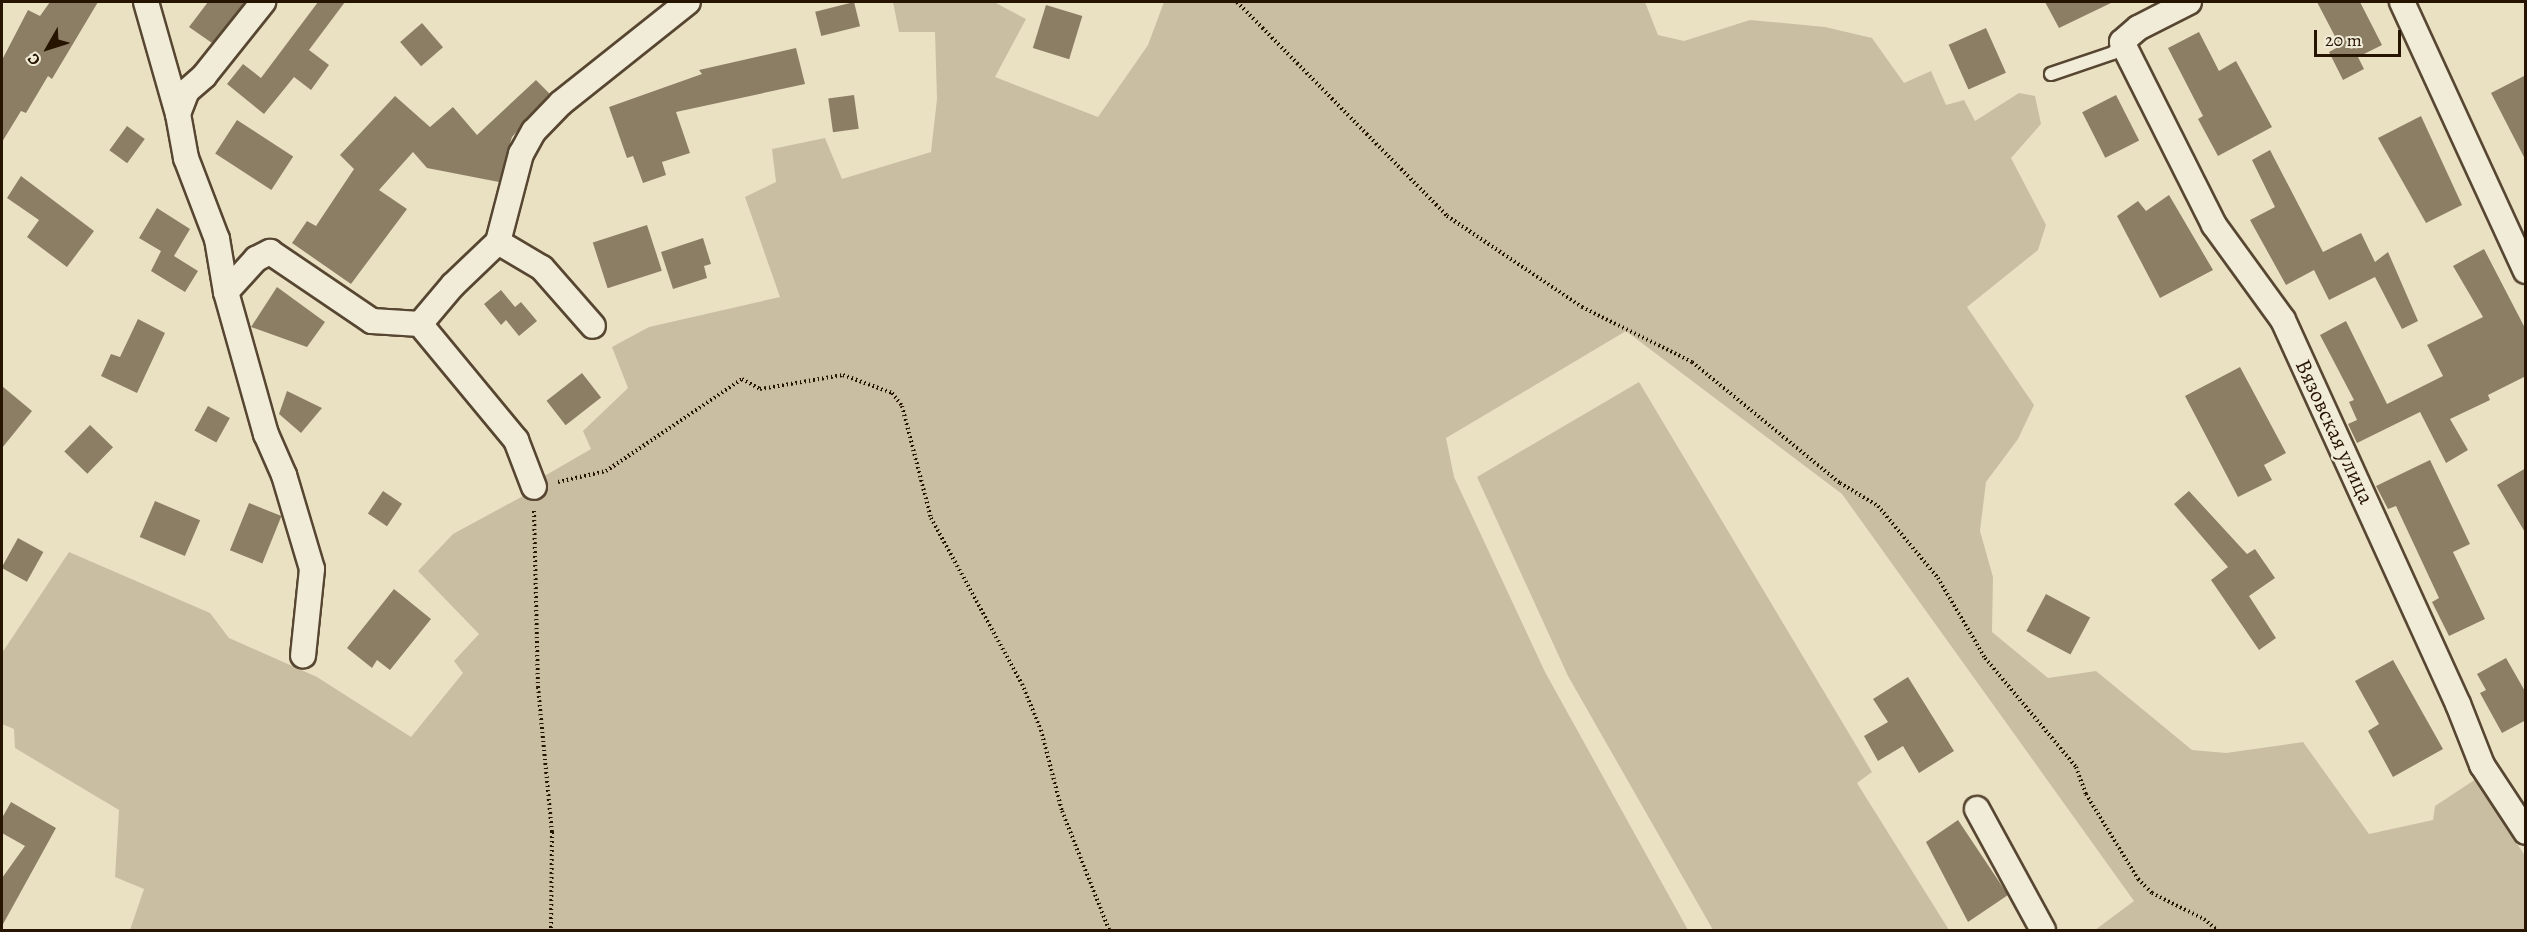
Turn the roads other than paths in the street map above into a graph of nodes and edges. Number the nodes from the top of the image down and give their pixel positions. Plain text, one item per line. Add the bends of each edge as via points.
1 (146, 2) edge
2 (263, 2) edge
3 (688, 2) edge
4 (2189, 2) edge
5 (2402, 2) edge
6 (2122, 42) junction
7 (2051, 74) dead end
8 (178, 114) junction
9 (498, 242) junction
10 (2526, 271) edge
11 (226, 292) junction
12 (420, 324) junction
13 (593, 326) dead end
14 (534, 487) road end
15 (303, 656) dead end
16 (1977, 809) dead end
17 (2526, 832) edge
18 (2043, 930) edge

1 - 8 street
2 - 8 street via 187,91
3 - 9 street via 561,103 534,131 521,154
4 - 6 street via 2138,28
5 - 10 street
6 - 7 lane via 2113,53
6 - 17 street, Вязовская улица via 2214,225 2283,320 2482,765
8 - 11 street via 186,158 217,239
9 - 12 street
9 - 13 street via 542,268
11 - 12 street via 256,259 270,252 372,321
11 - 15 street via 266,434 284,475 312,569
12 - 14 street via 516,440
16 - 18 street

